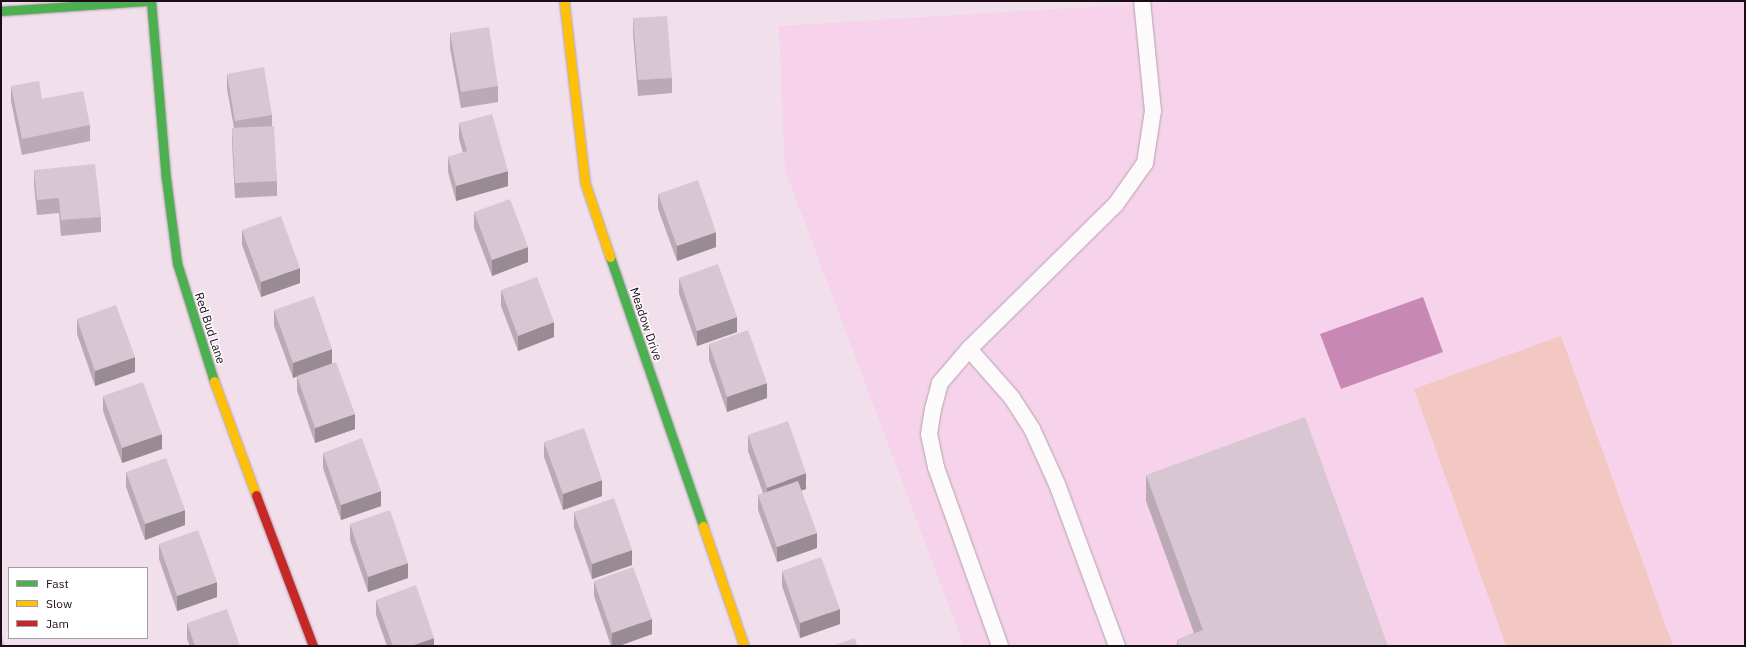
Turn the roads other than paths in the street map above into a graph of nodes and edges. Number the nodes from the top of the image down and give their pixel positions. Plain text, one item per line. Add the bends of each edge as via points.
1 (150, 1) edge
2 (564, 1) edge
3 (1142, 1) edge
4 (1, 11) edge
5 (969, 349) junction
6 (313, 646) edge
7 (744, 646) edge
8 (1000, 646) edge
9 (1117, 646) edge

1 - 4 street
1 - 6 street, Red Bud Lane via 166,178 177,263 216,388
2 - 7 street, Meadow Drive via 585,183
3 - 5 lane via 1153,110 1145,163 1116,204
5 - 8 lane via 940,383 929,434 936,467
5 - 9 lane via 1012,398 1032,429 1057,484

